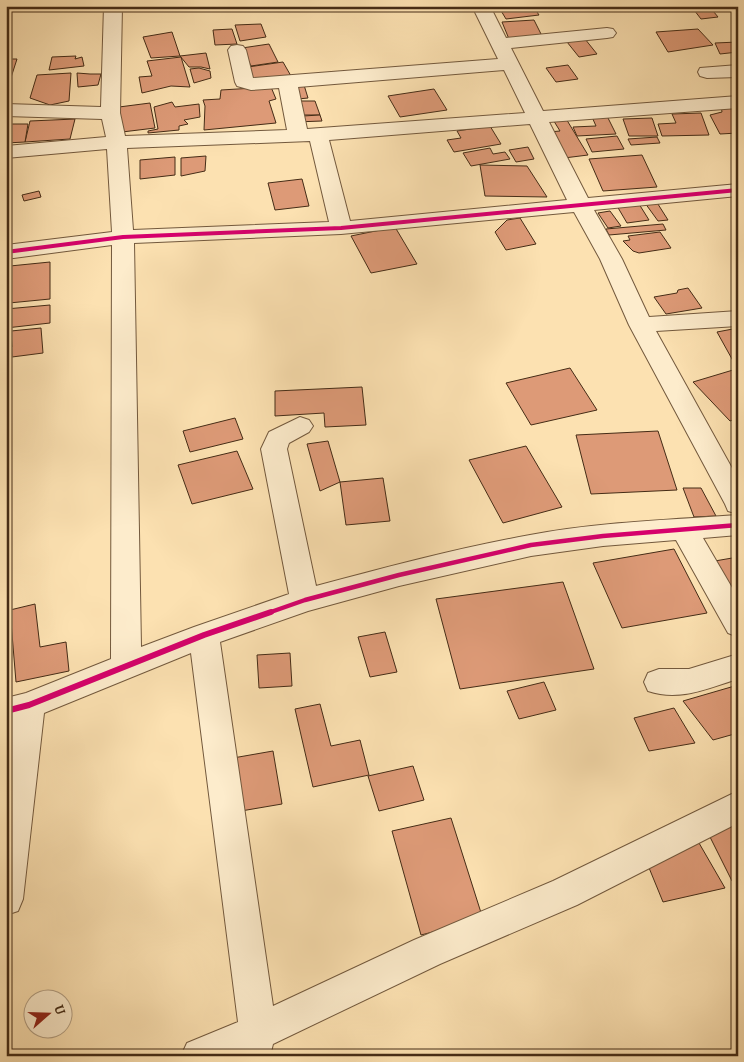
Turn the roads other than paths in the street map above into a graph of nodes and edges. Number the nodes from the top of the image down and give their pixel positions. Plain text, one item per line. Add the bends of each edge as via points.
1 (112, 6) edge
2 (481, 6) edge
3 (607, 33) dead end
4 (499, 44) junction
5 (237, 50) dead end
6 (509, 64) junction
7 (738, 71) edge
8 (707, 72) dead end
9 (284, 82) junction
10 (738, 102) edge
11 (6, 110) edge
12 (110, 113) junction
13 (537, 118) junction
14 (308, 136) junction
15 (117, 142) junction
16 (6, 152) edge
17 (738, 190) edge
18 (580, 204) junction
19 (341, 228) junction
20 (123, 237) junction
21 (6, 252) edge
22 (738, 318) edge
23 (641, 325) junction
24 (300, 426) dead end
25 (738, 504) edge
26 (738, 525) edge
27 (684, 530) junction
28 (305, 600) junction
29 (738, 625) edge
30 (204, 635) junction
31 (126, 666) junction
32 (738, 666) edge
33 (659, 682) dead end
34 (18, 708) edge
35 (738, 806) edge
36 (6, 899) edge
37 (254, 1044) edge
38 (200, 1056) edge

1 - 12 street
2 - 4 street
3 - 4 street
4 - 6 street
5 - 9 street via 244,82
6 - 9 street
6 - 13 street
7 - 8 street
9 - 14 street via 290,89
10 - 13 street
11 - 12 street
12 - 15 street
13 - 14 street
13 - 18 street
14 - 15 street
14 - 19 street
15 - 16 street
15 - 20 street
17 - 18 street
18 - 19 street
18 - 23 street via 611,259
19 - 20 street
20 - 21 street
20 - 31 street
22 - 23 street
23 - 25 street
24 - 28 street via 278,438 274,449
26 - 27 street
27 - 28 street via 531,545
27 - 29 street
28 - 30 street
30 - 31 street
30 - 37 street
31 - 34 street
32 - 33 street via 680,683
34 - 36 street
35 - 37 street via 564,893 427,952
37 - 38 street

